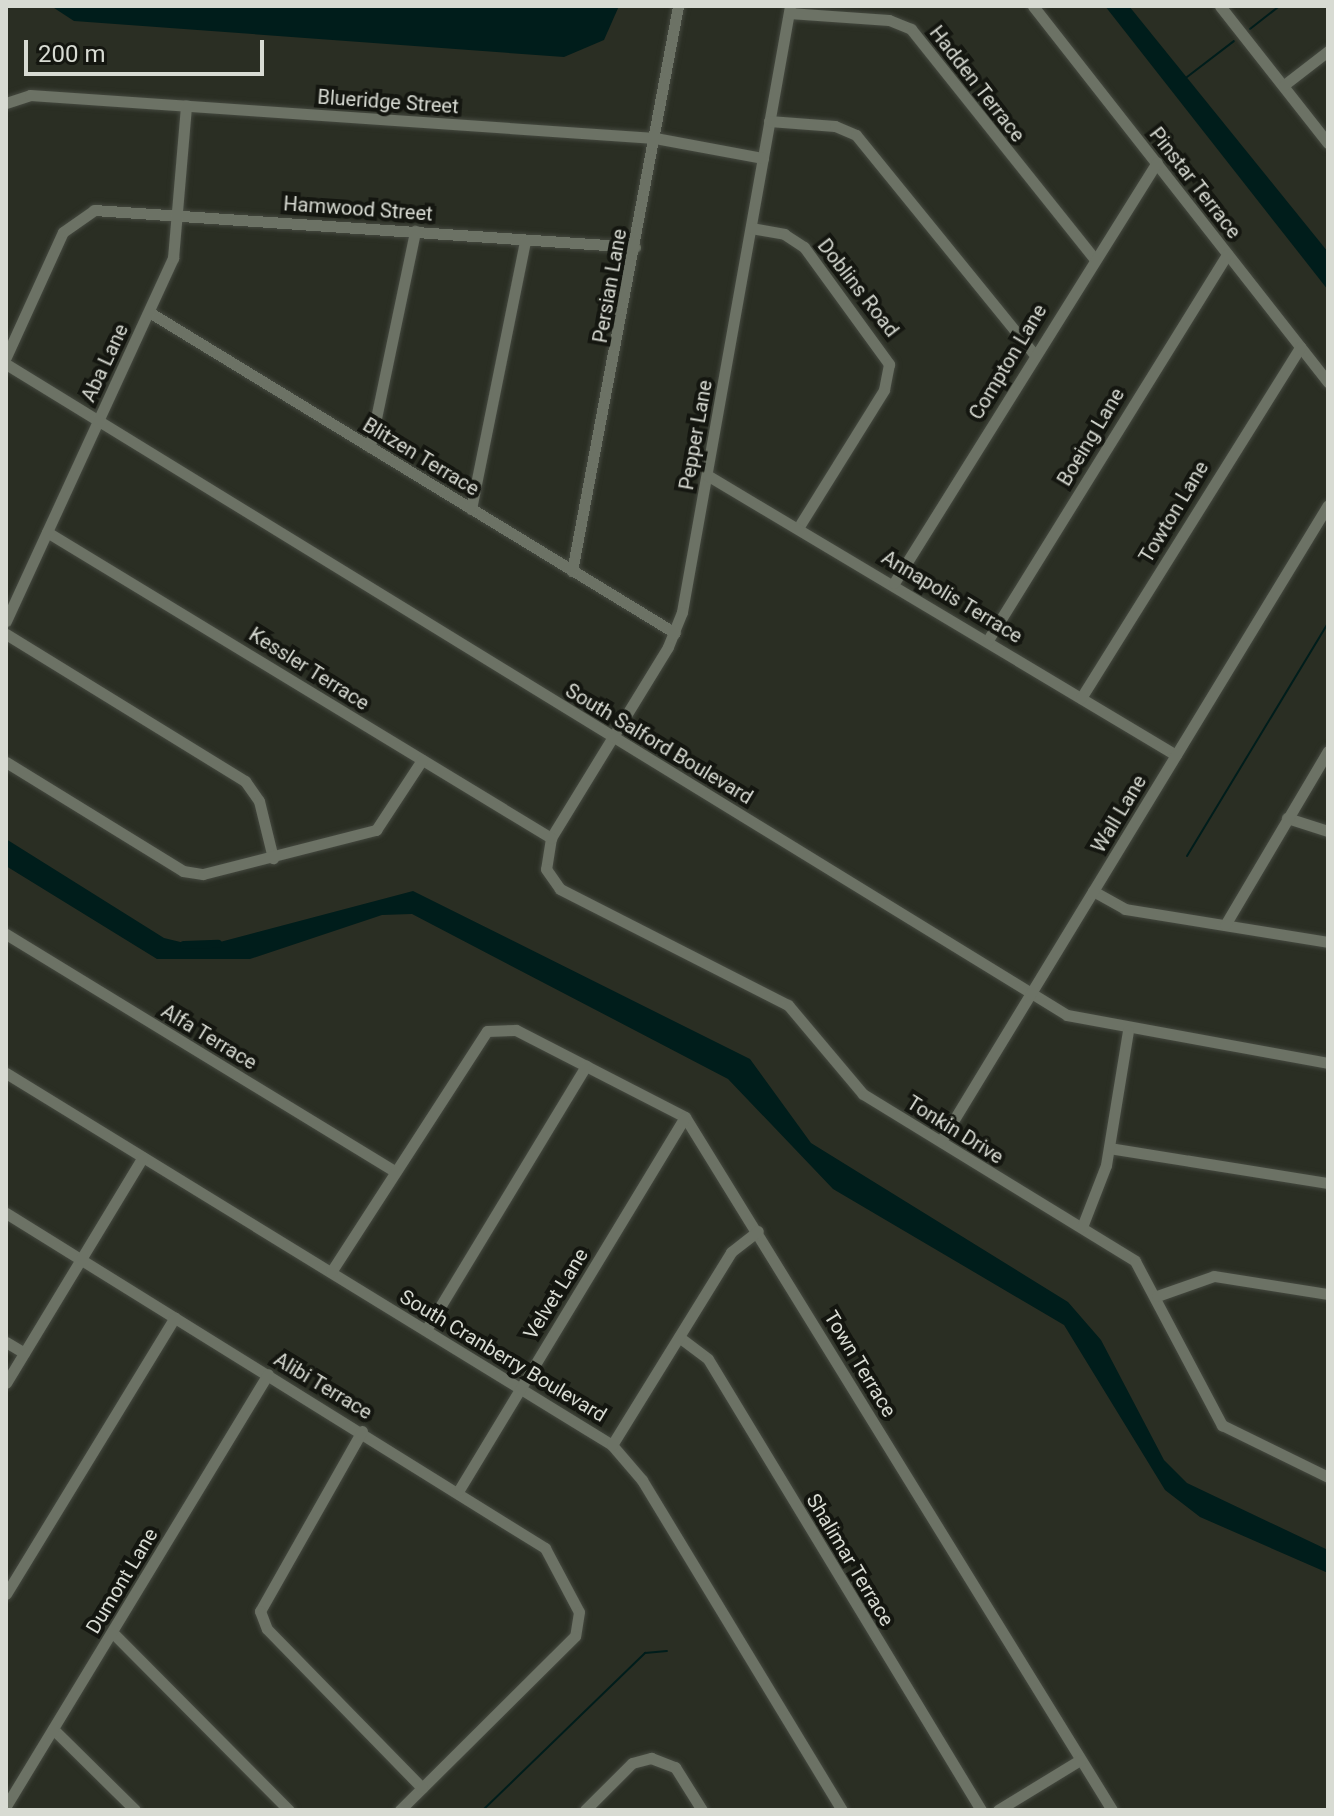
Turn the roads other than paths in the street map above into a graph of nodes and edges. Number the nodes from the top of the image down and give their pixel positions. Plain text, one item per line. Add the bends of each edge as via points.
1 (678, 6) edge
2 (1033, 6) edge
3 (1220, 6) edge
4 (789, 9) edge
5 (1328, 51) edge
6 (1284, 85) junction
7 (8, 102) edge
8 (186, 106) junction
9 (769, 121) junction
10 (655, 138) junction
11 (1328, 143) edge
12 (763, 158) junction
13 (1157, 162) junction
14 (179, 215) junction
15 (751, 228) junction
16 (415, 231) junction
17 (525, 240) junction
18 (635, 247) junction
19 (1227, 254) junction
20 (1093, 257) junction
21 (149, 312) junction
22 (1300, 347) junction
23 (1034, 354) junction
24 (6, 357) edge
25 (6, 364) edge
26 (1328, 382) edge
27 (98, 420) junction
28 (370, 447) junction
29 (707, 475) junction
30 (1328, 505) edge
31 (471, 509) junction
32 (800, 525) junction
33 (47, 532) junction
34 (572, 571) junction
35 (894, 583) junction
36 (6, 621) edge
37 (675, 633) junction
38 (6, 634) edge
39 (988, 640) junction
40 (1081, 698) junction
41 (613, 737) junction
42 (1328, 751) edge
43 (1176, 755) junction
44 (422, 760) junction
45 (6, 762) edge
46 (1287, 818) junction
47 (1328, 831) edge
48 (551, 838) junction
49 (273, 858) junction
50 (1093, 891) junction
51 (1225, 925) junction
52 (6, 934) edge
53 (1328, 942) edge
54 (1030, 991) junction
55 (1128, 1031) junction
56 (1328, 1063) edge
57 (586, 1066) junction
58 (6, 1073) edge
59 (685, 1117) junction
60 (941, 1141) junction
61 (1109, 1148) junction
62 (143, 1157) junction
63 (394, 1171) junction
64 (1328, 1183) edge
65 (6, 1213) edge
66 (1082, 1227) junction
67 (758, 1231) junction
68 (82, 1259) junction
69 (331, 1272) junction
70 (1328, 1294) edge
71 (1157, 1296) junction
72 (175, 1317) junction
73 (426, 1330) junction
74 (679, 1337) junction
75 (6, 1342) edge
76 (24, 1353) junction
77 (268, 1374) junction
78 (6, 1383) edge
79 (519, 1387) junction
80 (362, 1431) junction
81 (612, 1445) junction
82 (1328, 1477) edge
83 (459, 1490) junction
84 (6, 1594) edge
85 (112, 1632) junction
86 (53, 1729) junction
87 (1080, 1760) junction
88 (422, 1788) junction
89 (6, 1806) edge
90 (135, 1810) edge
91 (289, 1810) edge
92 (400, 1810) edge
93 (585, 1810) edge
94 (702, 1810) edge
95 (842, 1810) edge
96 (981, 1810) edge
97 (998, 1810) edge
98 (1112, 1810) edge

1 - 10 street, Persian Lane
2 - 13 street, Pinstar Terrace
3 - 6 street
4 - 9 street, Pepper Lane
4 - 20 street, Hadden Terrace via 889,20 911,29
5 - 6 street
6 - 11 street
7 - 8 street, Blueridge Street via 30,95
8 - 10 street, Blueridge Street
8 - 14 street, Aba Lane
9 - 12 street, Pepper Lane
9 - 23 street via 835,126 856,135
10 - 12 street, Blueridge Street
10 - 18 street, Persian Lane
12 - 15 street, Pepper Lane
13 - 19 street, Pinstar Terrace
13 - 20 street, Compton Lane
14 - 16 street, Hamwood Street
14 - 21 street, Aba Lane via 173,258
14 - 24 street, Hamwood Street via 99,209 79,215 63,232
15 - 29 street, Pepper Lane
15 - 32 street, Doblins Road via 784,234 804,247 889,364 884,390
16 - 17 street, Hamwood Street
16 - 28 street
17 - 18 street, Hamwood Street
17 - 31 street
18 - 34 street, Persian Lane
19 - 22 street, Pinstar Terrace
19 - 39 street, Boeing Lane
20 - 23 street, Compton Lane
21 - 27 street, Aba Lane
21 - 28 street, Blitzen Terrace
22 - 26 street, Pinstar Terrace
22 - 40 street, Towton Lane
23 - 35 street, Compton Lane
25 - 27 street, South Salford Boulevard
27 - 33 street, Aba Lane
27 - 41 street, South Salford Boulevard
28 - 31 street, Blitzen Terrace
29 - 32 street, Annapolis Terrace
29 - 37 street, Pepper Lane
30 - 43 street, Wall Lane
31 - 34 street, Blitzen Terrace
32 - 35 street, Annapolis Terrace
33 - 36 street, Aba Lane
33 - 44 street, Kessler Terrace
34 - 37 street, Blitzen Terrace
35 - 39 street, Annapolis Terrace
37 - 41 street, Pepper Lane
38 - 49 street via 245,781 259,801
39 - 40 street, Annapolis Terrace
40 - 43 street, Annapolis Terrace
41 - 48 street, Pepper Lane
41 - 54 street, South Salford Boulevard
42 - 46 street
43 - 50 street, Wall Lane
44 - 48 street, Kessler Terrace
44 - 49 street via 376,830
45 - 49 street via 183,871 208,874
46 - 47 street
46 - 51 street
48 - 60 street, Tonkin Drive via 546,869 560,889 788,1005 858,1089
50 - 51 street via 1125,909
50 - 54 street, Wall Lane
51 - 53 street
52 - 63 street, Alfa Terrace
54 - 55 street, South Salford Boulevard via 1079,1021
54 - 60 street, Wall Lane
55 - 56 street, South Salford Boulevard
55 - 61 street
57 - 59 street
57 - 63 street via 497,1028 476,1039
57 - 73 street
58 - 62 street, South Cranberry Boulevard
59 - 67 street, Town Terrace
59 - 79 street, Velvet Lane
60 - 66 street, Tonkin Drive
61 - 64 street
61 - 66 street
62 - 68 street
62 - 69 street, South Cranberry Boulevard
63 - 69 street
65 - 68 street, Alibi Terrace
66 - 71 street, Tonkin Drive via 1135,1261
67 - 74 street via 731,1252
67 - 87 street, Town Terrace
68 - 72 street, Alibi Terrace
68 - 76 street
69 - 73 street, South Cranberry Boulevard
70 - 71 street via 1214,1276
71 - 82 street, Tonkin Drive via 1222,1425
72 - 77 street, Alibi Terrace
72 - 84 street
73 - 79 street, South Cranberry Boulevard
74 - 81 street
74 - 96 street, Shalimar Terrace via 708,1359
75 - 76 street
76 - 78 street
77 - 80 street, Alibi Terrace
77 - 85 street, Dumont Lane
79 - 81 street, South Cranberry Boulevard
79 - 83 street, Velvet Lane
80 - 83 street, Alibi Terrace
80 - 88 street via 261,1604 267,1629
81 - 95 street, South Cranberry Boulevard via 642,1480
83 - 88 street, Alibi Terrace via 537,1539 577,1606 579,1626
85 - 86 street, Dumont Lane
85 - 91 street
86 - 89 street, Dumont Lane
86 - 90 street
87 - 97 street
87 - 98 street, Town Terrace
88 - 92 street
93 - 94 street via 632,1763 661,1759 678,1770

